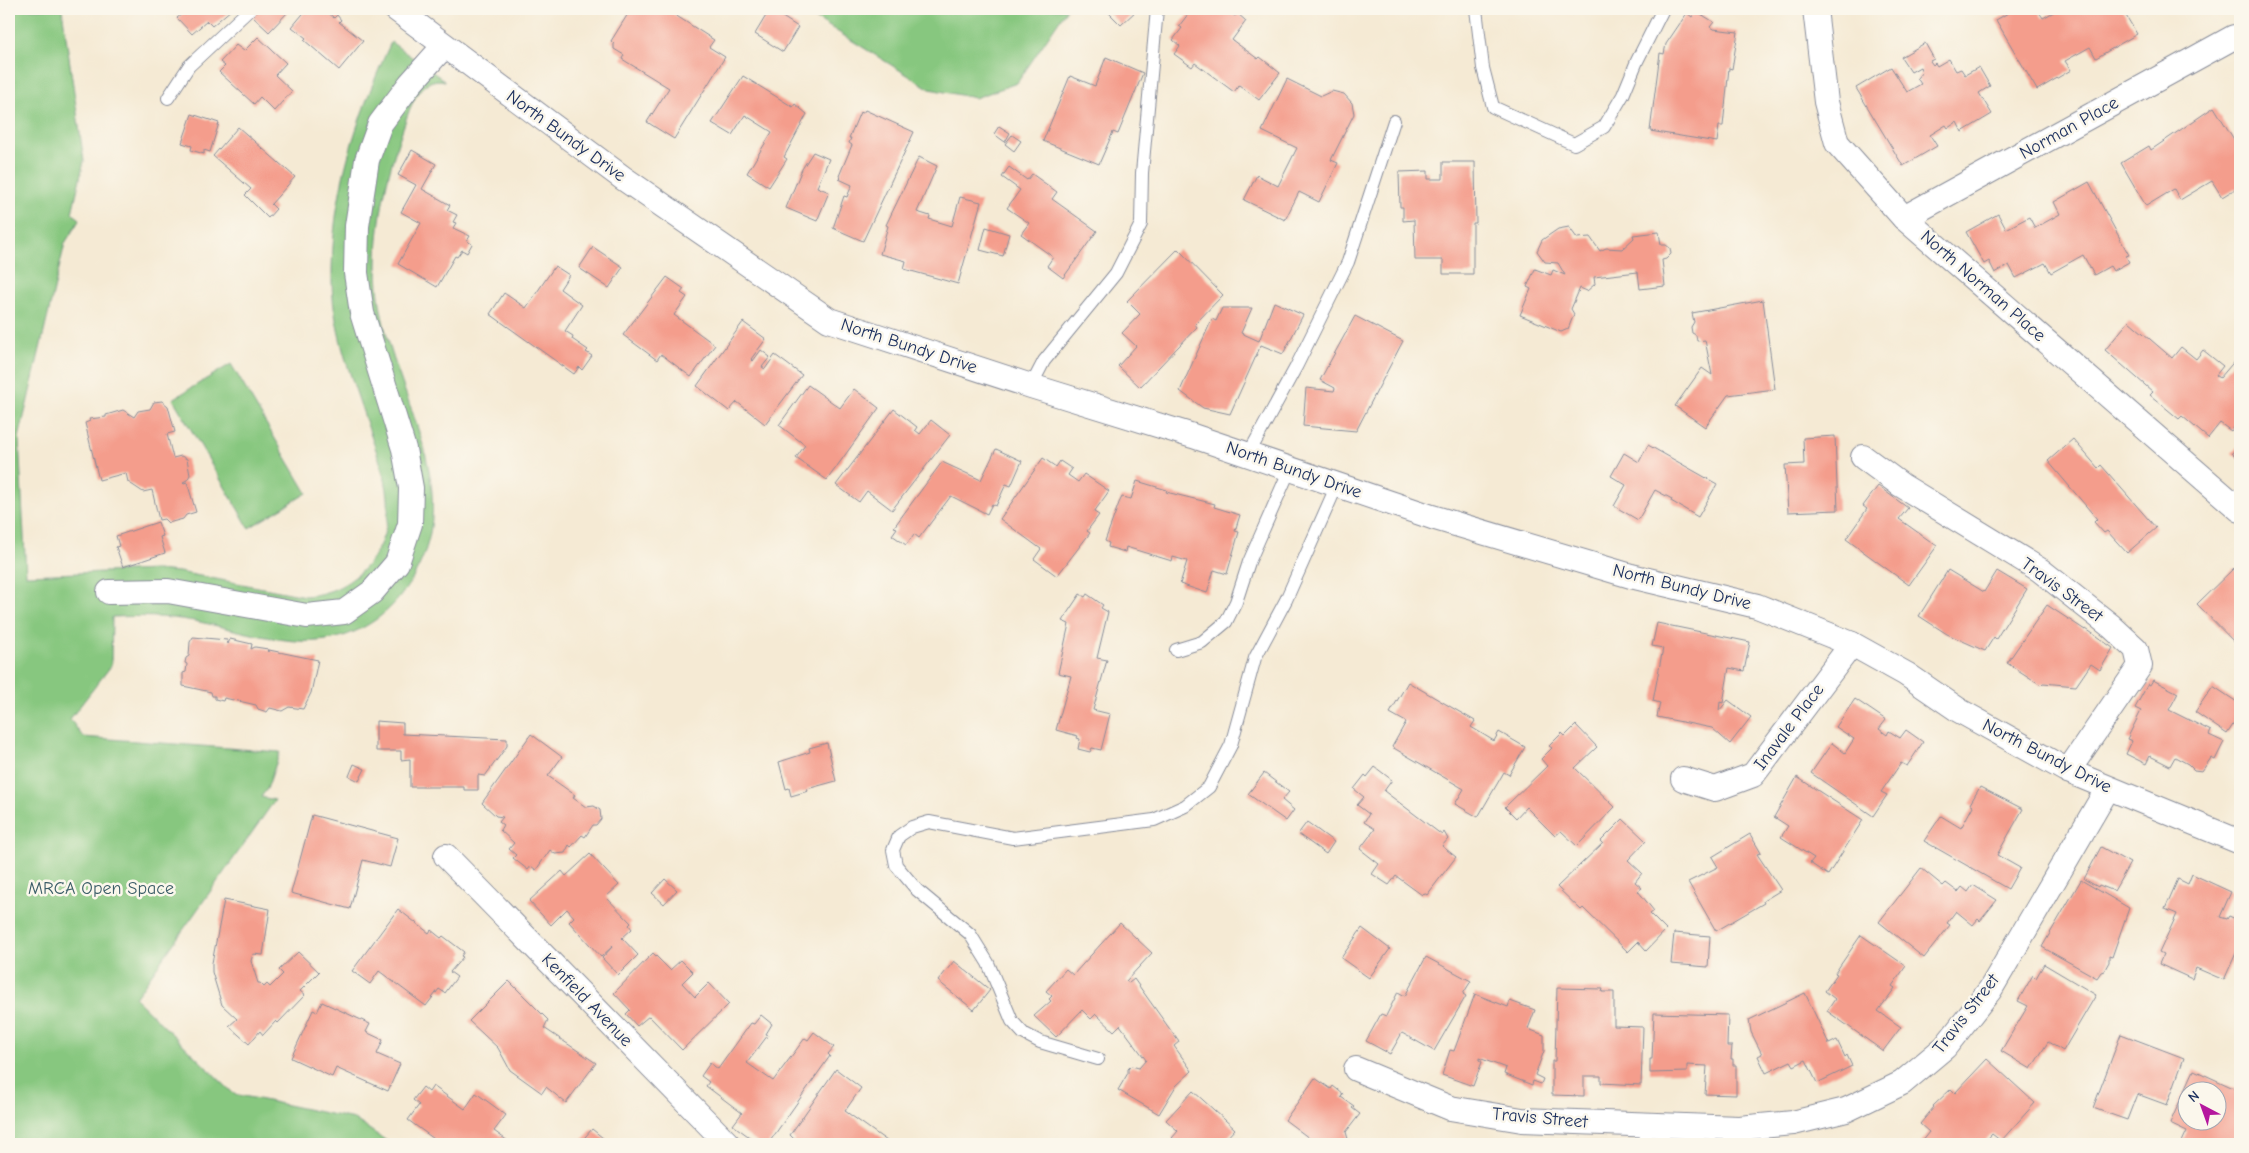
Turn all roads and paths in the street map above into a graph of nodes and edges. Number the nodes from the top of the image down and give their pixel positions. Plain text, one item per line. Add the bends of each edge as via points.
1 (250, 9) edge
2 (396, 9) edge
3 (1157, 9) edge
4 (1476, 9) edge
5 (1663, 9) edge
6 (1815, 9) edge
7 (2237, 35) edge
8 (444, 46) junction
9 (168, 98) dead end
10 (1394, 121) dead end
11 (1904, 218) junction
12 (1031, 386) junction
13 (1248, 455) junction
14 (1863, 457) dead end
15 (1290, 469) junction
16 (1337, 485) junction
17 (2240, 510) edge
18 (109, 592) dead end
19 (1852, 644) junction
20 (1176, 650) dead end
21 (2068, 771) junction
22 (1683, 779) dead end
23 (2108, 788) junction
24 (2240, 842) edge
25 (446, 856) dead end
26 (1098, 1059) dead end
27 (1356, 1069) dead end
28 (1646, 1134) edge
29 (728, 1144) edge

1 - 9 lane via 189,66
2 - 8 street, North Bundy Drive
3 - 12 lane via 1140,224 1116,273 1044,361
4 - 5 lane via 1483,68 1493,107 1574,144 1604,127 1623,95
6 - 11 street, North Norman Place via 1826,102 1837,143
7 - 11 street, Norman Place
8 - 12 street, North Bundy Drive via 624,178 829,320
8 - 18 street via 380,124 367,160 357,226 356,273 362,313 404,448 411,488 410,524 397,563 372,592 344,612 307,616 168,591
10 - 13 lane via 1348,262
11 - 17 street, North Norman Place
12 - 13 street, North Bundy Drive
13 - 15 street, North Bundy Drive
14 - 21 street, Travis Street via 1901,485 2040,570 2136,649 2140,666
15 - 16 street, North Bundy Drive
15 - 20 lane via 1226,622 1202,642
16 - 19 street, North Bundy Drive via 1631,576 1757,606
16 - 26 lane via 1286,600 1255,658 1231,745 1209,787 1185,806 1154,820 1013,838 929,822 912,827 899,836 893,850 896,865 917,890 970,934 988,963 1012,1021 1023,1033 1040,1042
19 - 21 street, North Bundy Drive via 1906,674 1960,711
19 - 22 street, Inavale Place via 1753,775 1716,788
21 - 23 street, North Bundy Drive
23 - 24 street, North Bundy Drive
23 - 28 street, Travis Street via 1990,990 1946,1047 1902,1083 1846,1110 1793,1123
25 - 29 street, Kenfield Avenue
27 - 28 street, Travis Street via 1450,1108

